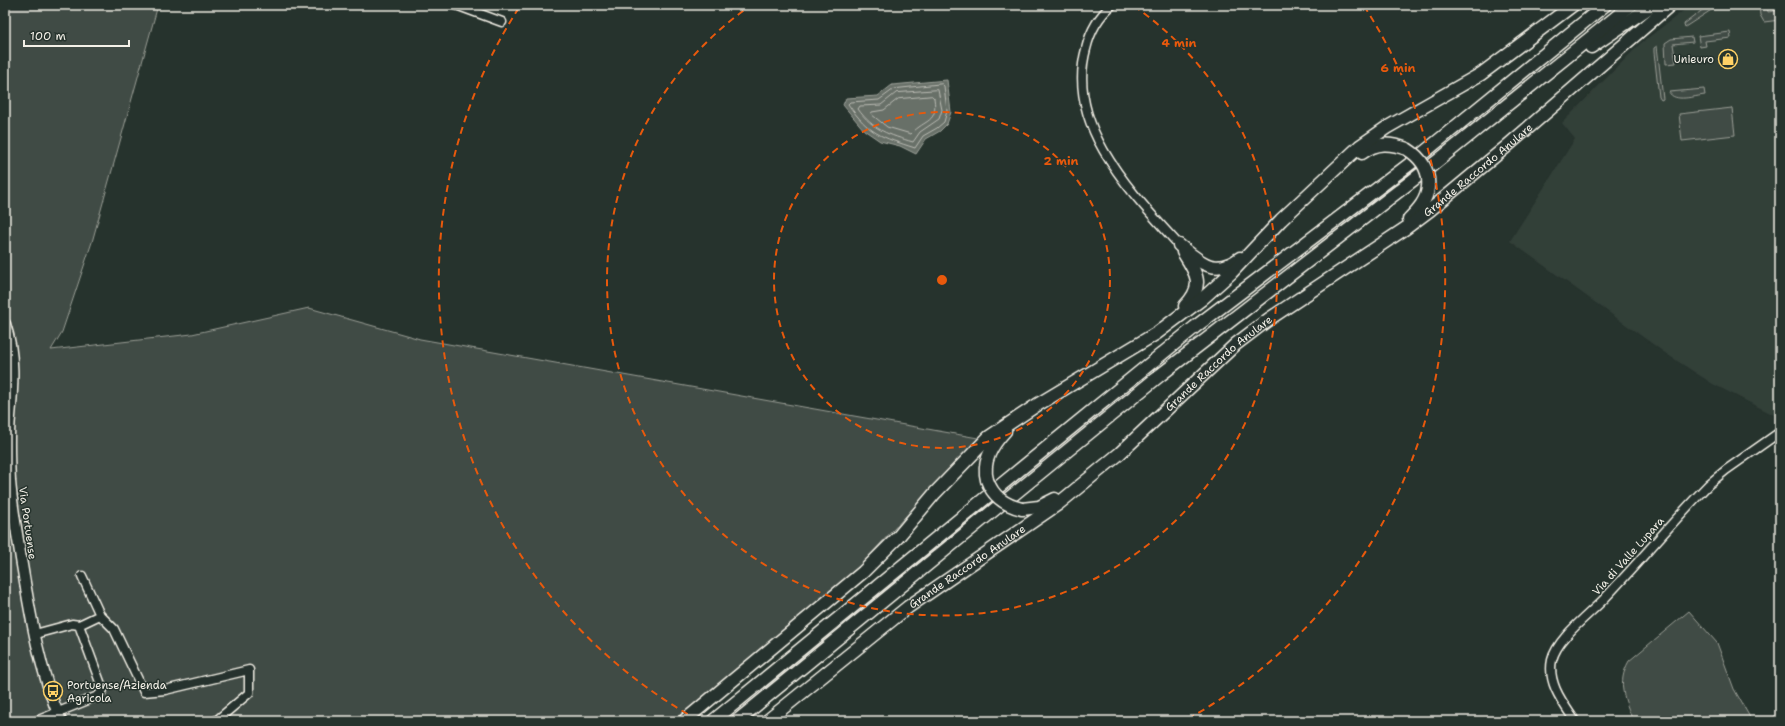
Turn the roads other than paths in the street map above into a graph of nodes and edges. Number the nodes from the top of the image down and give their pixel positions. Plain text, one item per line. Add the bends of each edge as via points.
1 (456, 5) edge
2 (1112, 5) edge
3 (1573, 5) edge
4 (1600, 5) edge
5 (1605, 5) edge
6 (1631, 5) edge
7 (1653, 5) edge
8 (1670, 5) edge
9 (1588, 19) junction
10 (502, 22) dead end
11 (1531, 86) junction
12 (1281, 220) junction
13 (1388, 240) junction
14 (1179, 245) junction
15 (5, 324) edge
16 (1157, 333) junction
17 (1037, 405) junction
18 (1780, 432) edge
19 (1095, 474) junction
20 (82, 576) dead end
21 (100, 615) junction
22 (79, 625) junction
23 (35, 634) junction
24 (59, 717) edge
25 (36, 721) edge
26 (216, 721) edge
27 (684, 721) edge
28 (713, 721) edge
29 (737, 721) edge
30 (767, 721) edge
31 (1575, 721) edge

1 - 10 street
2 - 14 street via 1095,25 1085,51 1083,84 1086,107 1094,132 1109,160 1144,207
3 - 12 highway via 1481,74 1386,128 1363,144
4 - 9 highway
5 - 9 highway
6 - 11 highway, Grande Raccordo Anulare
7 - 11 highway
8 - 13 highway, Grande Raccordo Anulare via 1500,152 1430,210
9 - 28 highway via 1418,157 1195,328
11 - 29 highway, Grande Raccordo Anulare via 1159,376
12 - 14 highway via 1240,257 1224,267 1207,265
12 - 16 highway via 1231,273
13 - 16 highway, bridge via 1422,205 1428,187 1422,163 1407,149 1381,144 1364,152 1335,175 1205,301
13 - 19 highway, Grande Raccordo Anulare via 1236,344
14 - 16 highway via 1196,275 1198,288 1187,305
15 - 23 main road, Via Portuense via 13,367 10,481
16 - 17 highway
17 - 19 highway, bridge via 994,444 986,464 987,480 994,493 1001,501 1022,509 1046,504
17 - 27 highway via 981,445 863,572
18 - 31 street, Via di Valle Lupara via 1709,484 1558,646 1552,660 1552,680
19 - 30 highway, Grande Raccordo Anulare via 1058,504 908,607
20 - 21 street
21 - 22 street
21 - 26 street via 114,629 144,692 165,690 249,670 249,693
22 - 23 street via 72,624
22 - 24 street via 102,690 98,696
23 - 24 main road, Via Portuense
24 - 25 street

